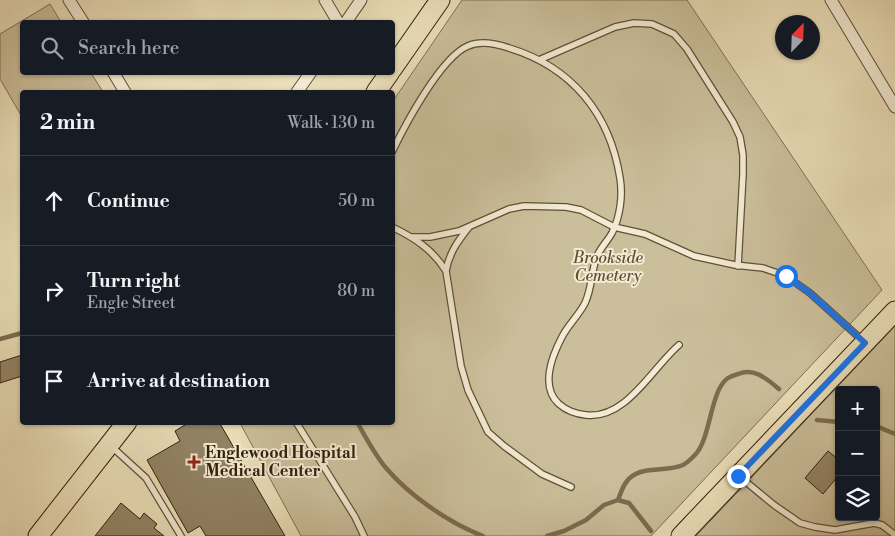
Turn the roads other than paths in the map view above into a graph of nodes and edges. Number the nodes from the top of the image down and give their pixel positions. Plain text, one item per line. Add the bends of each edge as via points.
1 (69, 0) edge
2 (325, 0) edge
3 (362, 0) edge
4 (440, 0) edge
5 (831, 0) edge
6 (82, 20) edge
7 (337, 20) edge
8 (347, 20) edge
9 (539, 60) junction
10 (395, 65) edge
11 (115, 75) edge
12 (309, 75) edge
13 (388, 75) edge
14 (124, 90) edge
15 (299, 90) edge
16 (377, 90) edge
17 (895, 107) edge
18 (395, 146) edge
19 (471, 226) junction
20 (614, 227) junction
21 (395, 229) edge
22 (411, 237) junction
23 (738, 266) junction
24 (446, 271) junction
25 (895, 311) edge
26 (865, 343) junction
27 (679, 345) dead end
28 (125, 425) edge
29 (298, 425) edge
30 (109, 445) junction
31 (738, 476) junction
32 (571, 487) dead end
33 (834, 533) edge
34 (895, 535) edge
35 (38, 536) edge
36 (181, 536) edge
37 (364, 536) edge
38 (681, 536) edge

1 - 6 street
2 - 7 street
3 - 8 street
4 - 10 main road
5 - 17 street
9 - 18 lane via 499,45 469,45 456,53 443,68
9 - 20 lane via 569,79 605,125 621,180 619,212
9 - 23 lane via 614,27 634,23 652,24 674,34 687,49 740,137 743,174
11 - 14 street
12 - 15 street
13 - 16 main road
19 - 20 lane via 509,209 566,206
19 - 22 lane via 460,231
19 - 24 lane via 454,248
20 - 23 lane via 644,234 694,256
20 - 27 lane via 596,259 585,303 558,347 549,377 552,396 577,414 601,415 614,411
21 - 22 lane
22 - 24 lane via 429,249
23 - 26 lane via 762,268 786,276 810,293
24 - 32 lane via 461,366 468,390 488,432 542,474
25 - 26 main road
26 - 31 main road
28 - 30 main road
29 - 37 lane
30 - 35 main road
30 - 36 lane via 146,478
31 - 33 lane via 800,523
31 - 38 main road
33 - 34 lane via 874,523

